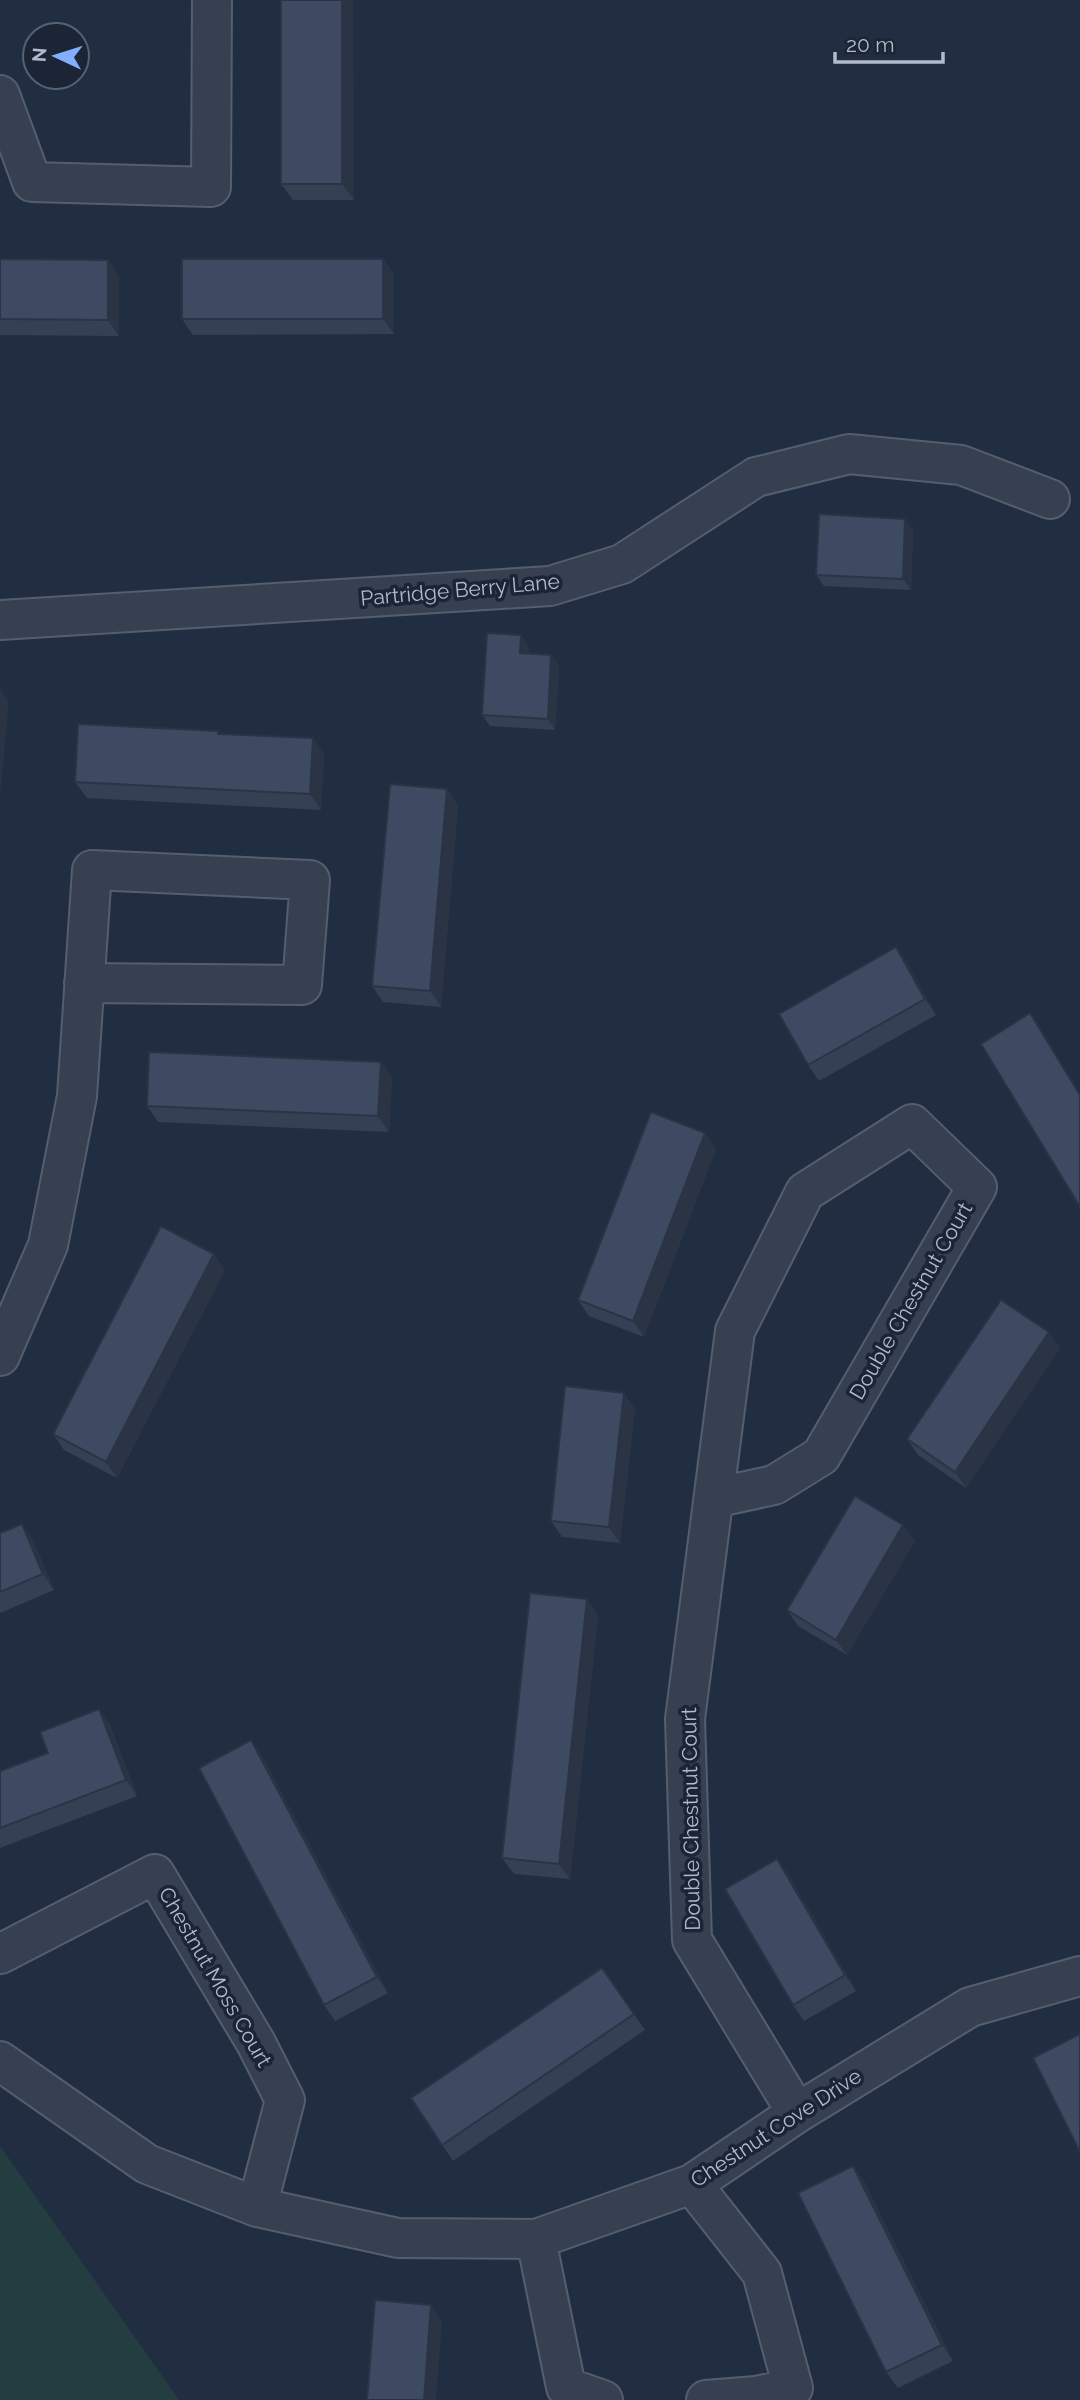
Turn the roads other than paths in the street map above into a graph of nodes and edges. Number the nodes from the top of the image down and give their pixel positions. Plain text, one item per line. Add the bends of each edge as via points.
1 (212, 0) edge
2 (0, 95) edge
3 (1050, 499) dead end
4 (0, 620) edge
5 (85, 983) junction
6 (0, 1356) edge
7 (714, 1498) junction
8 (0, 1954) edge
9 (1080, 1976) edge
10 (0, 2061) edge
11 (797, 2113) junction
12 (692, 2184) junction
13 (257, 2207) junction
14 (536, 2239) junction
15 (603, 2400) edge
16 (706, 2400) edge

1 - 2 street via 211,187 32,182
3 - 4 street, Partridge Berry Lane via 961,465 849,454 756,477 622,564 550,586
5 - 5 street via 92,870 310,880 302,985
5 - 6 street via 77,1096 48,1245
7 - 7 street, Double Chestnut Court via 735,1331 805,1192 912,1124 977,1187 821,1456 774,1485
7 - 11 street, Double Chestnut Court via 685,1719 692,1940
8 - 13 street, Chestnut Moss Court via 155,1874 285,2100
9 - 11 street, Chestnut Cove Drive via 970,2007
10 - 13 street, Chestnut Cove Drive via 147,2164
11 - 12 street, Chestnut Cove Drive
12 - 14 street, Chestnut Cove Drive
12 - 16 street via 762,2273 793,2388
13 - 14 street, Chestnut Cove Drive via 398,2238
14 - 15 street via 566,2387

